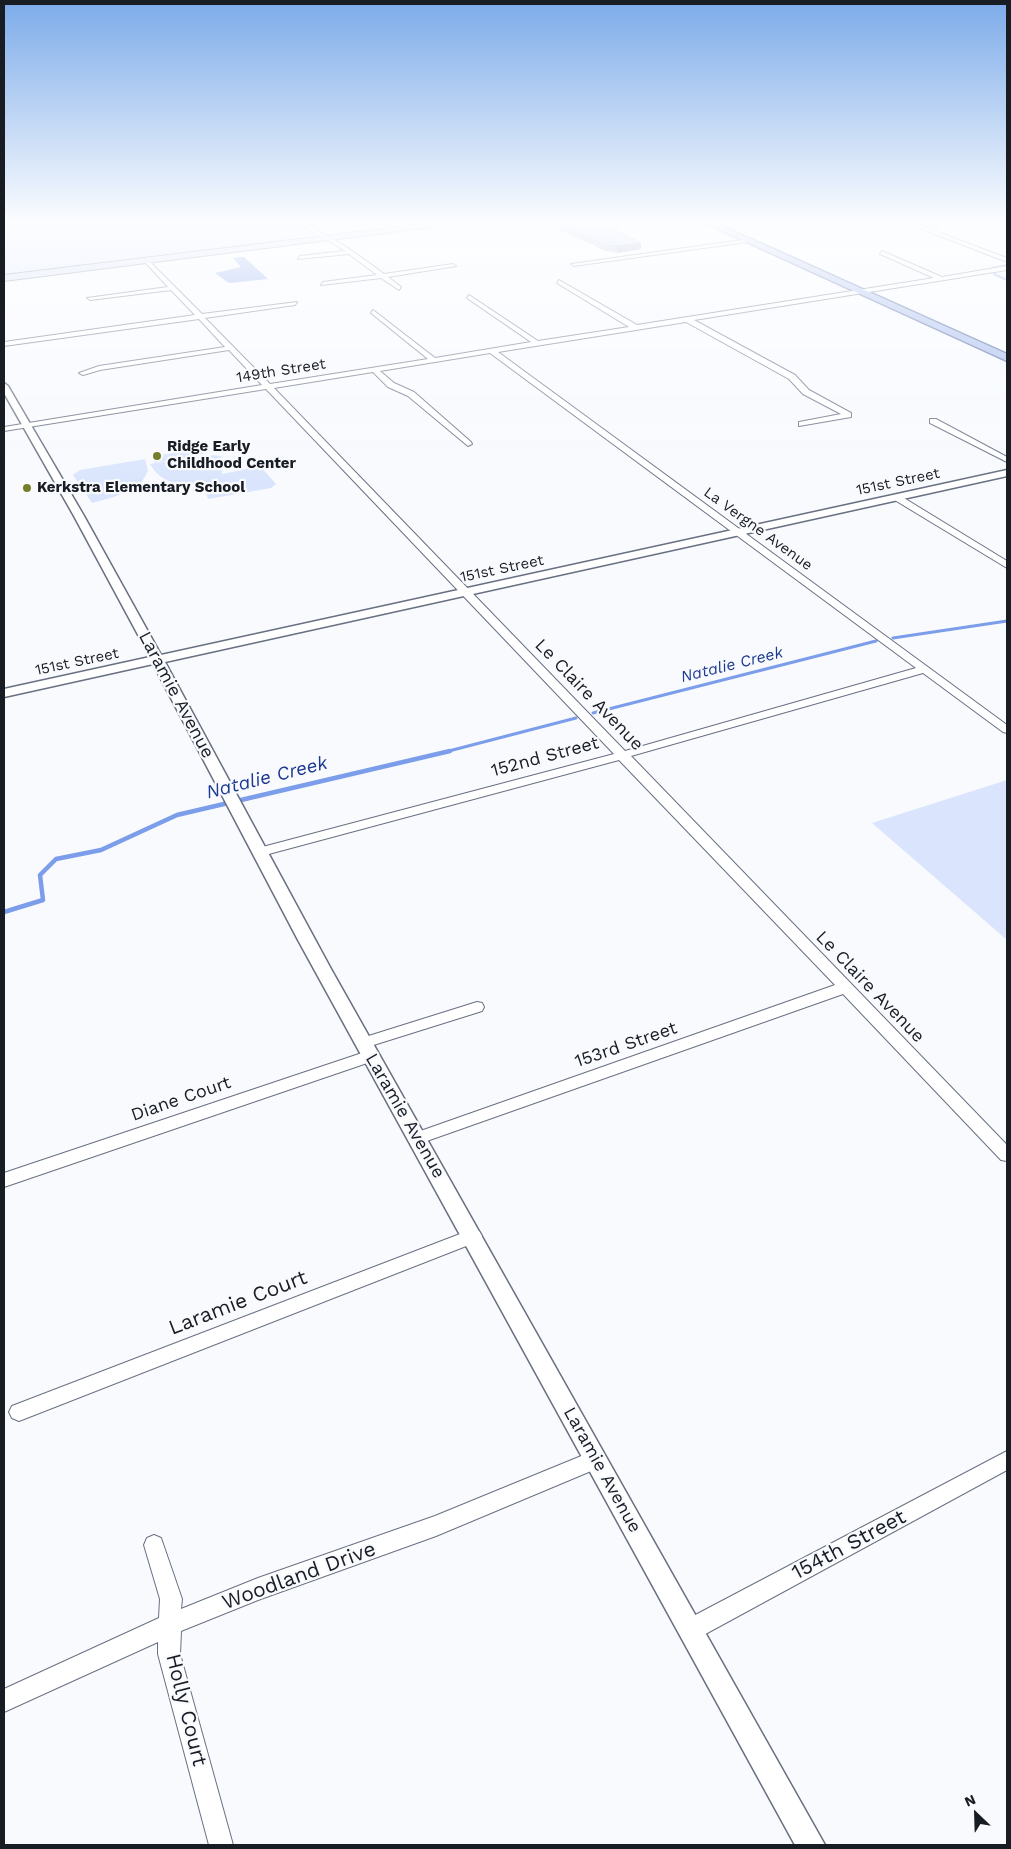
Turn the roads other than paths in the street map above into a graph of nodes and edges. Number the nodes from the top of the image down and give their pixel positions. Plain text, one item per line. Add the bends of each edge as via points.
1 (194, 310) edge
2 (242, 310) edge
3 (489, 310) edge
4 (606, 310) edge
5 (748, 310) edge
6 (901, 310) edge
7 (373, 312) dead end
8 (200, 316) junction
9 (688, 320) junction
10 (636, 328) junction
11 (4, 344) edge
12 (538, 344) junction
13 (230, 348) junction
14 (492, 351) junction
15 (1007, 358) edge
16 (434, 360) junction
17 (375, 370) junction
18 (83, 373) dead end
19 (4, 386) edge
20 (268, 387) junction
21 (933, 421) dead end
22 (802, 424) dead end
23 (27, 425) junction
24 (4, 429) edge
25 (468, 444) dead end
26 (1007, 460) edge
27 (1007, 473) edge
28 (896, 497) junction
29 (737, 532) junction
30 (1007, 565) edge
31 (466, 592) junction
32 (158, 660) junction
33 (925, 669) junction
34 (4, 694) edge
35 (1007, 730) edge
36 (622, 755) junction
37 (233, 802) joint
38 (260, 852) junction
39 (846, 987) junction
40 (477, 1007) dead end
41 (367, 1049) junction
42 (418, 1138) junction
43 (1007, 1154) edge
44 (4, 1180) edge
45 (473, 1236) junction
46 (19, 1412) dead end
47 (596, 1459) junction
48 (1007, 1460) edge
49 (154, 1545) dead end
50 (172, 1624) junction
51 (690, 1630) junction
52 (4, 1700) edge
53 (221, 1845) edge
54 (811, 1845) edge

1 - 8 street, Le Claire Avenue
2 - 8 street
3 - 12 street
4 - 10 street
5 - 9 street, 149th Street
6 - 15 main road
7 - 16 street
8 - 11 street
8 - 13 street, Le Claire Avenue
9 - 10 street, 149th Street
9 - 22 street via 792,377 806,392 848,415
10 - 12 street, 149th Street
12 - 14 street, 149th Street
13 - 18 street
13 - 20 street, Le Claire Avenue
14 - 16 street, 149th Street
14 - 29 street, La Vergne Avenue
16 - 17 street, 149th Street
17 - 20 street, 149th Street
17 - 25 street via 391,385 411,394
19 - 23 street, Laramie Avenue
20 - 23 street, 149th Street
20 - 31 street, Le Claire Avenue
21 - 26 street
23 - 24 street, 149th Street
23 - 32 street, Laramie Avenue
27 - 28 street, 151st Street
28 - 29 street, 151st Street
28 - 30 street
29 - 31 street, 151st Street
29 - 33 street, La Vergne Avenue
31 - 32 street, 151st Street
31 - 36 street, Le Claire Avenue
32 - 34 street, 151st Street
32 - 37 street, Laramie Avenue
33 - 35 street, La Vergne Avenue
33 - 36 street, 152nd Street
36 - 38 street, 152nd Street
36 - 39 street, Le Claire Avenue
37 - 38 street, Laramie Avenue
38 - 41 street, Laramie Avenue
39 - 42 street, 153rd Street
39 - 43 street, Le Claire Avenue
40 - 41 street, Diane Court
41 - 42 street, Laramie Avenue
41 - 44 street, Diane Court
42 - 45 street, Laramie Avenue
45 - 46 street, Laramie Court
45 - 47 street, Laramie Avenue
47 - 50 street, Woodland Drive via 436,1526 258,1589
47 - 51 street, Laramie Avenue
48 - 51 street, 154th Street
49 - 50 street, Holly Court via 171,1599
50 - 52 street, Woodland Drive
50 - 53 street, Holly Court via 169,1654
51 - 54 street, Laramie Avenue

